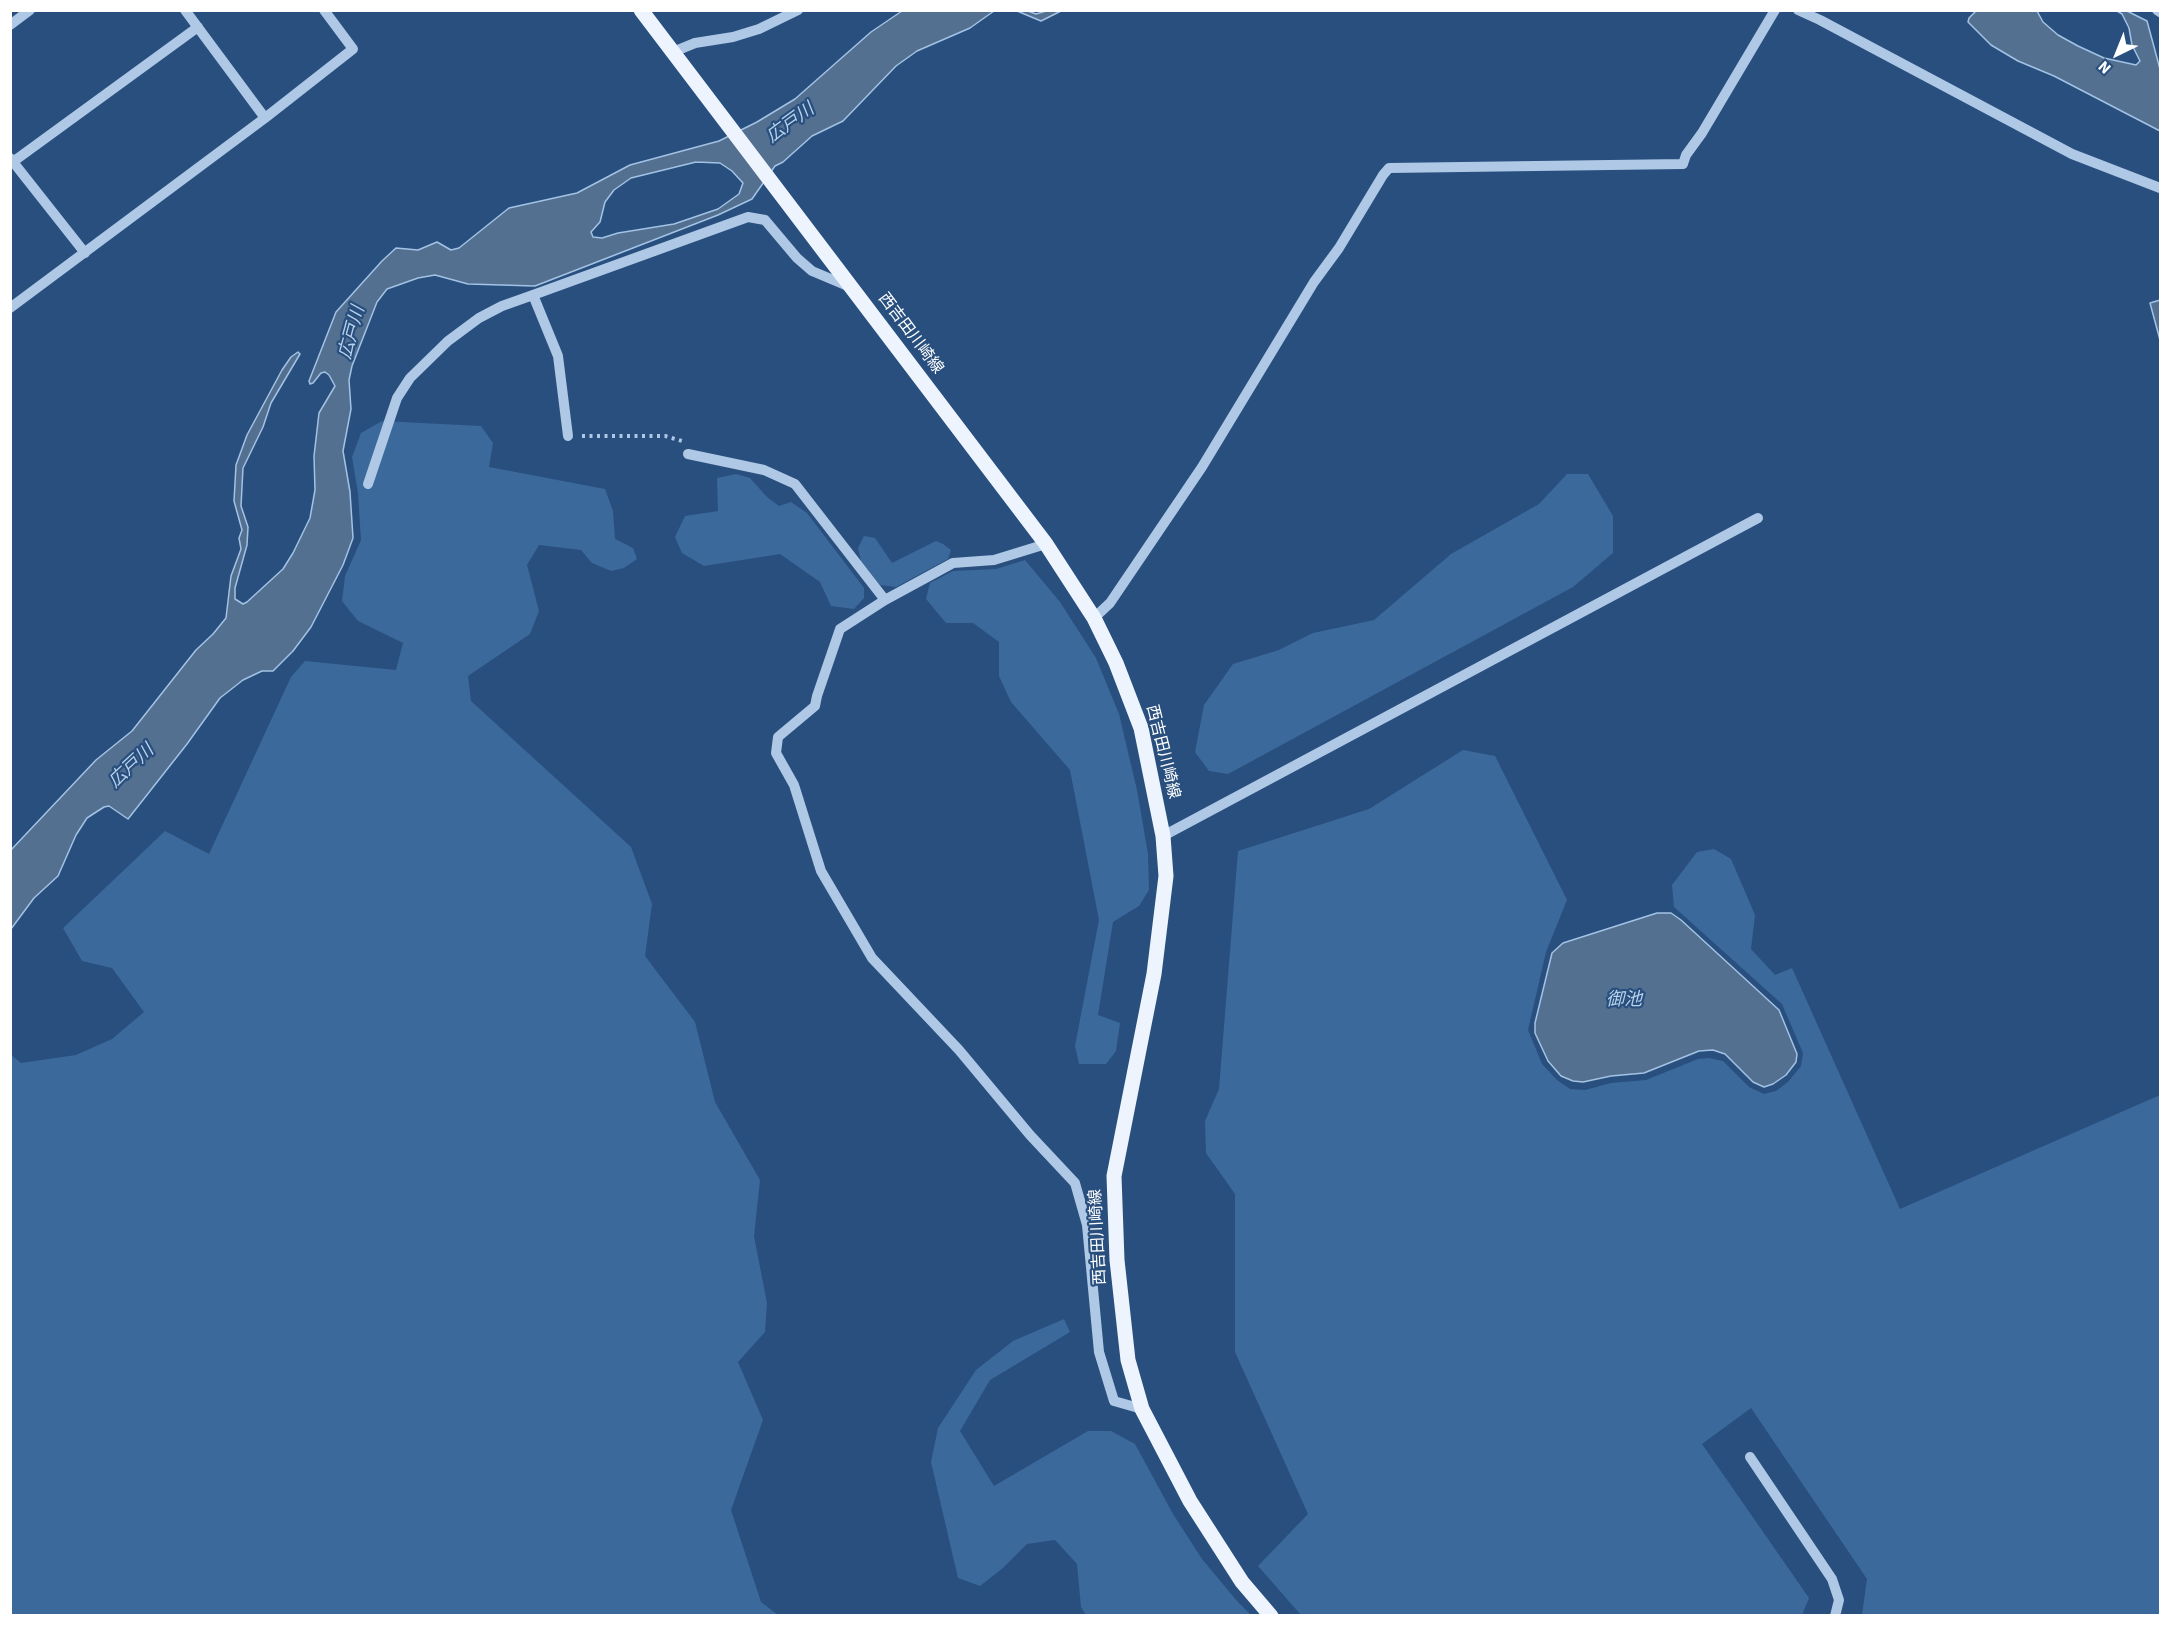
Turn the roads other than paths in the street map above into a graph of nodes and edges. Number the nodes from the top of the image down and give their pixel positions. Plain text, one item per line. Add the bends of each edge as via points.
1 (30, 10) edge
2 (185, 10) edge
3 (324, 10) edge
4 (641, 10) edge
5 (798, 10) edge
6 (1775, 10) edge
7 (1798, 10) edge
8 (10, 25) edge
9 (198, 27) junction
10 (673, 52) junction
11 (265, 118) junction
12 (11, 161) edge
13 (2160, 188) edge
14 (85, 253) junction
15 (851, 287) junction
16 (533, 296) junction
17 (10, 308) edge
18 (568, 436) road end
19 (688, 454) road end
20 (368, 484) dead end
21 (1758, 518) dead end
22 (1046, 544) junction
23 (885, 600) junction
24 (1094, 618) junction
25 (1163, 836) junction
26 (1142, 1409) junction
27 (1750, 1457) dead end
28 (1272, 1616) edge
29 (1835, 1616) edge

1 - 8 street
2 - 9 street
3 - 11 street via 353,49
4 - 10 main road, 西吉田川崎線
5 - 10 street via 759,29 695,43
6 - 24 street via 1683,164 1389,168 1314,282 1202,467 1110,603
7 - 13 street via 2072,154
9 - 11 street
9 - 12 street
10 - 15 main road, 西吉田川崎線
11 - 14 street
12 - 14 street
14 - 17 street
15 - 16 street via 812,271 765,220 748,217
15 - 22 main road, 西吉田川崎線
16 - 18 street via 558,356
16 - 20 street via 479,318 410,378 397,398
19 - 23 street via 764,470 795,484
21 - 25 street
22 - 23 street via 994,560 953,563
22 - 24 main road, 西吉田川崎線
23 - 26 street via 840,629 816,706 778,737 776,753 794,785 821,871 872,958 1075,1183 1087,1225 1100,1352 1114,1401
24 - 25 main road, 西吉田川崎線 via 1141,728
25 - 26 main road, 西吉田川崎線 via 1166,876 1161,929 1114,1176 1117,1260 1128,1360
26 - 28 main road, 西吉田川崎線 via 1190,1501 1242,1582
27 - 29 street via 1832,1579 1839,1600

